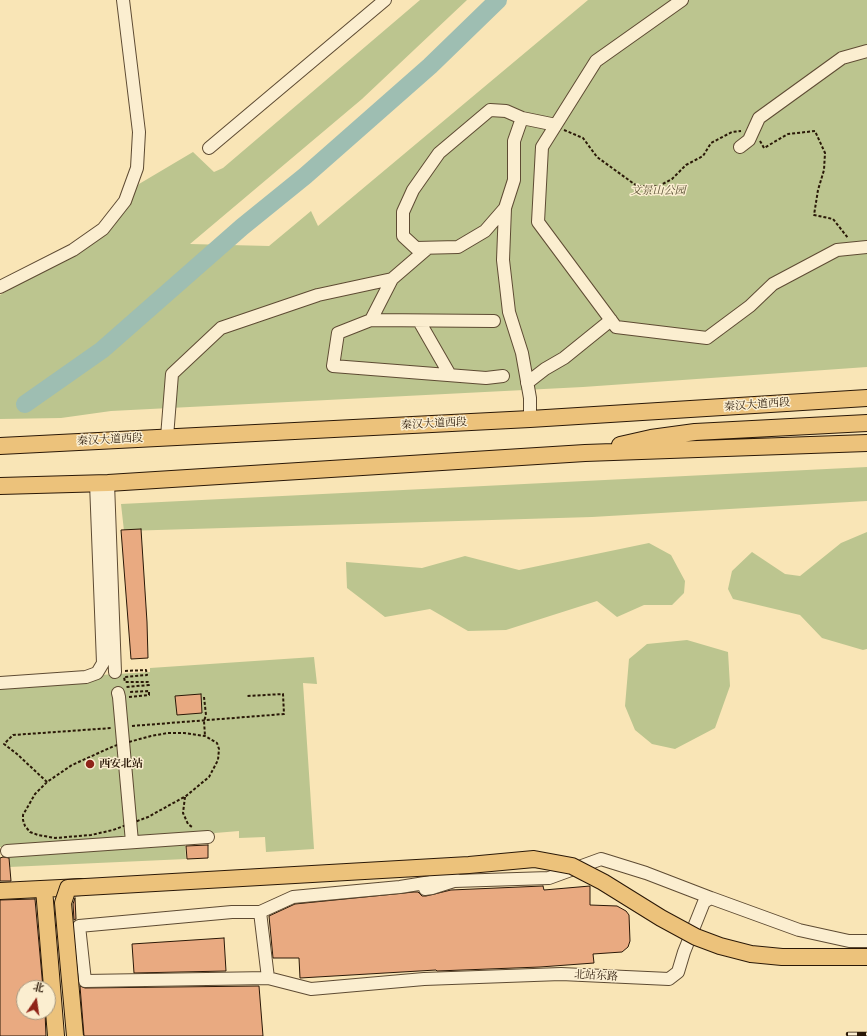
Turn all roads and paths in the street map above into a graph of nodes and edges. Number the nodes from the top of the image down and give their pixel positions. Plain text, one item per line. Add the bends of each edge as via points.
1 (123, 0) edge
2 (385, 0) edge
3 (682, 0) edge
4 (867, 51) edge
5 (522, 118) junction
6 (556, 125) junction
7 (754, 128) junction
8 (740, 147) dead end
9 (209, 148) dead end
10 (505, 208) junction
11 (867, 247) edge
12 (428, 248) junction
13 (850, 249) junction
14 (392, 279) junction
15 (0, 287) edge
16 (371, 320) junction
17 (611, 320) junction
18 (419, 321) junction
19 (494, 321) dead end
20 (450, 375) junction
21 (503, 376) dead end
22 (528, 384) junction
23 (867, 398) edge
24 (530, 419) junction
25 (867, 423) edge
26 (167, 437) junction
27 (867, 443) edge
28 (0, 446) edge
29 (586, 453) junction
30 (102, 483) junction
31 (0, 486) edge
32 (115, 672) joint
33 (0, 683) edge
34 (118, 695) joint
35 (247, 696) dead end
36 (204, 697) dead end
37 (204, 721) junction
38 (122, 727) junction
39 (205, 736) dead end
40 (47, 782) dead end
41 (186, 796) dead end
42 (194, 829) dead end
43 (208, 837) dead end
44 (132, 842) junction
45 (7, 851) dead end
46 (469, 865) junction
47 (99, 886) junction
48 (44, 889) junction
49 (0, 891) edge
50 (293, 897) junction
51 (711, 898) junction
52 (260, 912) junction
53 (867, 941) edge
54 (867, 957) edge
55 (268, 978) junction
56 (56, 1036) edge
57 (75, 1036) edge

1 - 15 street via 139,132 137,168 125,201 103,229 74,250
2 - 9 street
3 - 6 street via 596,61
4 - 7 street via 842,58 759,118
5 - 6 street
5 - 10 street via 514,141 514,180
5 - 12 street via 506,111 490,110 439,153 413,190 403,212 403,236 416,248
6 - 7 path via 583,138 597,157 637,186 658,186 703,156 711,143 732,132
6 - 17 street via 542,147 538,222
7 - 8 street via 748,140
7 - 13 path via 764,148 788,134 815,131 826,153 814,215 833,219 848,236
10 - 12 street via 486,231 458,247
10 - 22 street via 503,260 509,312 522,353
11 - 13 street
12 - 14 street
13 - 17 street via 837,250 773,284 750,306 707,338 616,327
14 - 16 street
14 - 26 street via 318,295 221,328 172,374
16 - 18 street
16 - 20 street via 338,333 333,366
17 - 22 street
18 - 19 street
18 - 20 street
20 - 21 street via 486,378
22 - 24 street
23 - 24 main road, 秦汉大道西段
24 - 26 main road, 秦汉大道西段
25 - 29 main road via 695,432 651,438
26 - 28 main road, 秦汉大道西段
27 - 29 main road
29 - 30 main road
30 - 31 main road
30 - 32 street
30 - 33 street via 102,663 97,673 86,677
32 - 34 path via 146,670 147,675 124,677 125,682 148,682 149,685 125,688 126,692 149,692 149,695
34 - 38 street
35 - 37 path via 283,694 284,714
36 - 37 path
37 - 38 path
37 - 39 path
38 - 40 path via 13,735 4,744
38 - 44 street
41 - 42 path via 183,813 188,824
43 - 44 street
44 - 45 street
46 - 47 main road, bridge
46 - 50 street via 446,872 431,882
46 - 54 main road, bridge via 534,859 572,866 696,937 751,954 782,957
47 - 48 main road
47 - 57 main road, bridge via 68,888 63,903
48 - 49 main road
48 - 56 main road
50 - 51 street via 432,888 454,882 549,878 601,859
50 - 52 street
51 - 53 street via 799,930 849,941
51 - 55 street, 北站东路 via 704,902 678,972 669,979 561,974 424,979 311,990
52 - 55 street
52 - 55 street, 北站东路 via 232,912 79,926 85,981

